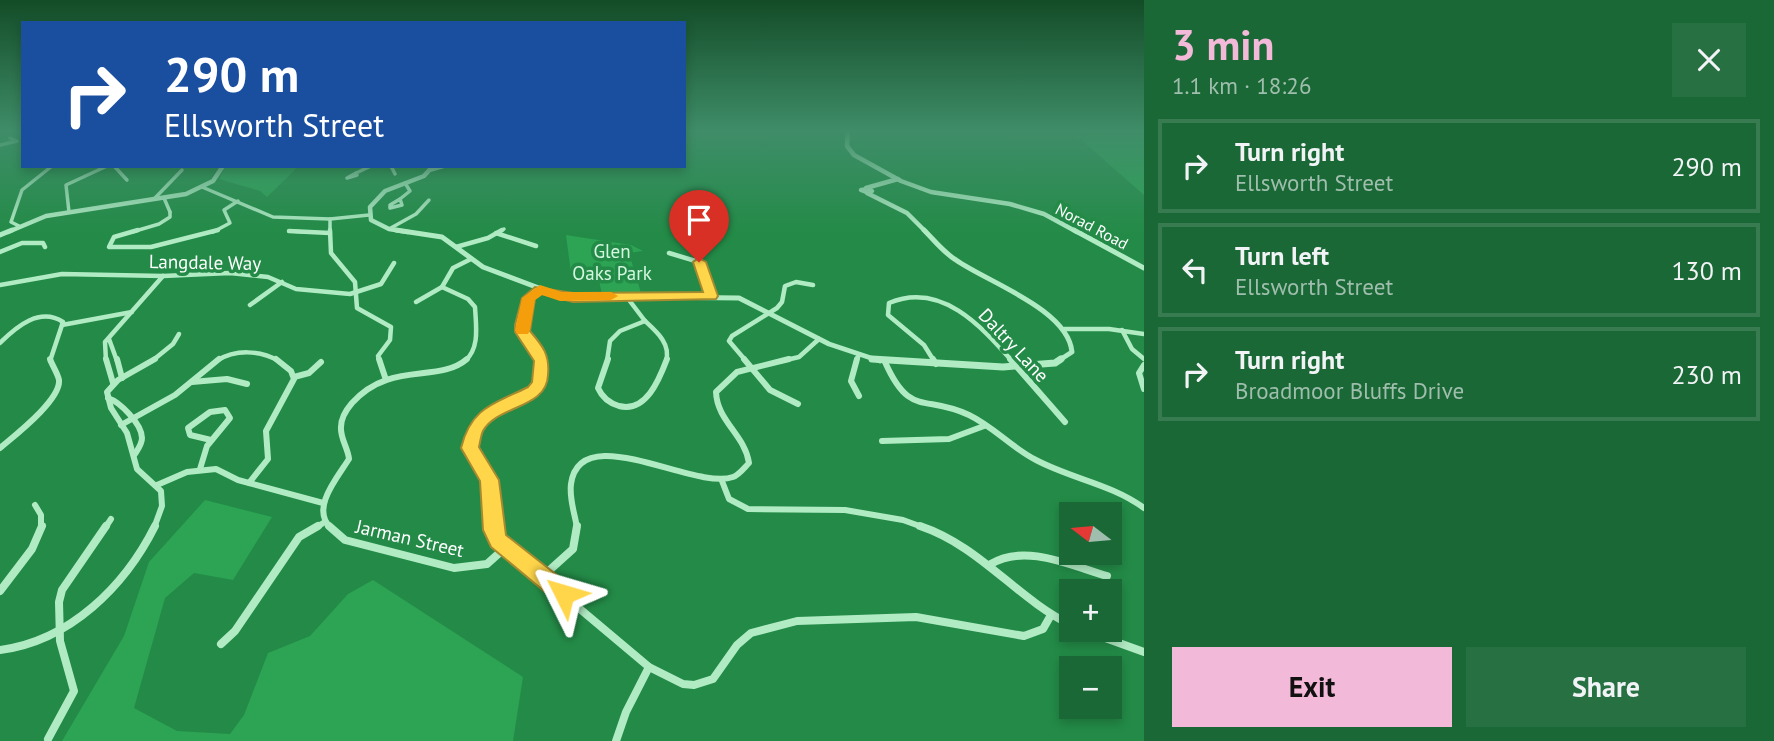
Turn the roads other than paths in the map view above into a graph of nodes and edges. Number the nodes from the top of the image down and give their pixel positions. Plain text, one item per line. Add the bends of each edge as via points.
1 (867, 165) joint
2 (50, 168) edge
3 (103, 168) edge
4 (116, 168) edge
5 (222, 168) edge
6 (366, 168) edge
7 (392, 168) edge
8 (432, 168) edge
9 (182, 170) dead end
10 (356, 172) dead end
11 (395, 174) dead end
12 (128, 180) dead end
13 (899, 180) junction
14 (405, 183) junction
15 (888, 183) junction
16 (202, 187) junction
17 (869, 191) junction
18 (166, 197) junction
19 (155, 198) junction
20 (400, 199) dead end
21 (429, 200) dead end
22 (238, 201) junction
23 (68, 212) junction
24 (369, 215) junction
25 (330, 219) junction
26 (19, 226) junction
27 (151, 226) joint
28 (389, 229) junction
29 (503, 229) dead end
30 (289, 232) dead end
31 (330, 233) junction
32 (496, 233) junction
33 (0, 235) edge
34 (536, 246) dead end
35 (45, 247) dead end
36 (456, 247) junction
37 (0, 252) edge
38 (669, 253) dead end
39 (471, 259) junction
40 (394, 263) dead end
41 (1144, 268) edge
42 (163, 276) junction
43 (282, 282) junction
44 (813, 285) dead end
45 (1, 286) edge
46 (442, 287) junction
47 (540, 289) junction
48 (356, 293) junction
49 (626, 296) junction
50 (711, 296) junction
51 (416, 302) dead end
52 (250, 305) dead end
53 (133, 312) junction
54 (770, 312) junction
55 (645, 321) junction
56 (62, 325) junction
57 (1064, 329) junction
58 (1122, 330) junction
59 (179, 334) dead end
60 (1144, 334) edge
61 (109, 339) junction
62 (819, 339) junction
63 (0, 343) edge
64 (859, 355) junction
65 (1144, 359) edge
66 (321, 362) dead end
67 (885, 362) junction
68 (936, 364) junction
69 (1144, 365) edge
70 (1017, 366) junction
71 (120, 367) junction
72 (750, 368) junction
73 (111, 370) junction
74 (294, 377) junction
75 (385, 377) junction
76 (122, 378) junction
77 (192, 382) junction
78 (113, 383) junction
79 (247, 384) dead end
80 (1144, 389) edge
81 (859, 396) dead end
82 (108, 398) junction
83 (798, 404) dead end
84 (132, 420) junction
85 (1065, 422) dead end
86 (121, 425) junction
87 (985, 426) junction
88 (211, 440) junction
89 (882, 441) dead end
90 (0, 448) edge
91 (135, 454) junction
92 (200, 469) junction
93 (722, 481) junction
94 (249, 483) junction
95 (159, 488) junction
96 (323, 503) junction
97 (35, 505) dead end
98 (1144, 508) edge
99 (111, 519) dead end
100 (325, 522) junction
101 (506, 547) junction
102 (991, 564) junction
103 (543, 576) junction
104 (1107, 576) dead end
105 (0, 591) edge
106 (1051, 615) junction
107 (1059, 619) edge
108 (59, 626) junction
109 (1116, 642) edge
110 (221, 644) dead end
111 (0, 650) edge
112 (1144, 652) edge
113 (649, 667) junction
114 (48, 739) dead end
115 (616, 741) edge

1 - 13 street, Norad Road
1 - 15 street via 887,177
2 - 26 street via 22,190 11,222
3 - 23 street via 66,185
4 - 12 street
5 - 16 street
6 - 10 street
7 - 11 street
8 - 14 street
9 - 19 street
13 - 15 street
13 - 17 street
13 - 41 street, Norad Road via 931,192 1044,214
14 - 20 street via 410,191
14 - 24 street via 385,191 370,207
15 - 17 street
16 - 18 street
16 - 22 street
17 - 57 street via 911,216 955,260 1003,284
18 - 19 street
18 - 27 street via 170,212 164,221
19 - 23 street
21 - 28 street via 416,214
22 - 25 street via 268,216
22 - 27 street via 226,208 230,223 218,233 132,250 109,247 120,234
23 - 26 street
24 - 25 street
24 - 28 street
25 - 31 street
26 - 33 street
28 - 36 street via 436,234
29 - 32 street
30 - 31 street
31 - 48 street via 331,253 352,278
32 - 34 street
32 - 36 street
35 - 37 street via 27,243
36 - 39 street
38 - 50 street via 699,262
39 - 46 street via 453,268
39 - 47 street
40 - 48 street via 380,284
42 - 43 street, Langdale Way via 230,273
42 - 45 street, Langdale Way via 62,274
42 - 53 street
43 - 48 street, Langdale Way via 304,290
43 - 52 street
44 - 54 street via 796,282 785,286 783,300
46 - 51 street
46 - 75 street via 475,307 471,357 452,368
47 - 49 street via 560,296
47 - 101 street via 529,298 522,325 541,361 540,383 522,399 483,418 471,438 473,457 489,480 493,530
48 - 75 street via 360,312 391,327 390,340 378,356
49 - 50 street
49 - 55 street via 629,307
50 - 54 street via 739,298
53 - 56 street
53 - 61 street
54 - 62 street
54 - 72 street via 730,335 732,347
55 - 55 street via 664,341 667,362 644,402 630,407 611,403 598,388 610,341 620,331
56 - 63 street via 56,317 36,319
56 - 90 street via 49,358 60,380 58,387 36,418
57 - 58 street
57 - 70 street via 1072,346 1068,357 1055,363
58 - 60 street
58 - 65 street via 1132,349
59 - 76 street via 166,353
61 - 71 street
61 - 73 street via 104,349
62 - 64 street
62 - 72 street via 799,357
64 - 67 street
64 - 81 street via 849,380
66 - 74 street via 309,373
67 - 68 street
67 - 87 street via 904,397 926,407 966,414
68 - 70 street
68 - 70 street, Daltry Lane via 924,345 888,315 889,303 909,298 955,309 976,321
69 - 80 street via 1139,373
70 - 85 street, Daltry Lane
71 - 73 street
71 - 76 street
72 - 83 street via 776,395
72 - 93 street via 729,377 716,392 723,419 749,453 744,470
73 - 78 street
74 - 77 street via 289,367 273,358 241,353 221,358
74 - 94 street via 266,431 268,459
75 - 96 street via 370,383 343,415 340,427 349,459
76 - 78 street
77 - 79 street via 227,379
77 - 84 street
78 - 82 street
82 - 84 street via 121,402
82 - 86 street
84 - 86 street
84 - 91 street via 142,431
86 - 91 street
87 - 89 street via 949,439
87 - 98 street via 1034,458 1103,482
88 - 88 street via 190,435 188,428 210,411 225,410 230,418
88 - 92 street
91 - 95 street via 141,473
92 - 94 street via 221,470
92 - 95 street
93 - 102 street via 729,499 741,507 845,510 903,520 938,532
93 - 103 street via 685,477 636,457 590,458 574,471 570,482 577,542
94 - 96 street
95 - 108 street via 162,510 119,581 95,607
96 - 100 street
97 - 105 street via 44,524
99 - 108 street via 62,590
100 - 101 street, Jarman Street via 345,540 454,568 487,564
100 - 110 street via 299,537 235,631
101 - 103 street
102 - 104 street via 998,557 1020,554
102 - 106 street
103 - 113 street
106 - 107 street
106 - 113 street via 1043,629 1024,636 916,617 797,621 744,638 713,679 704,683 683,684
108 - 111 street via 25,644
108 - 114 street via 75,691
109 - 112 street
113 - 115 street via 625,712

